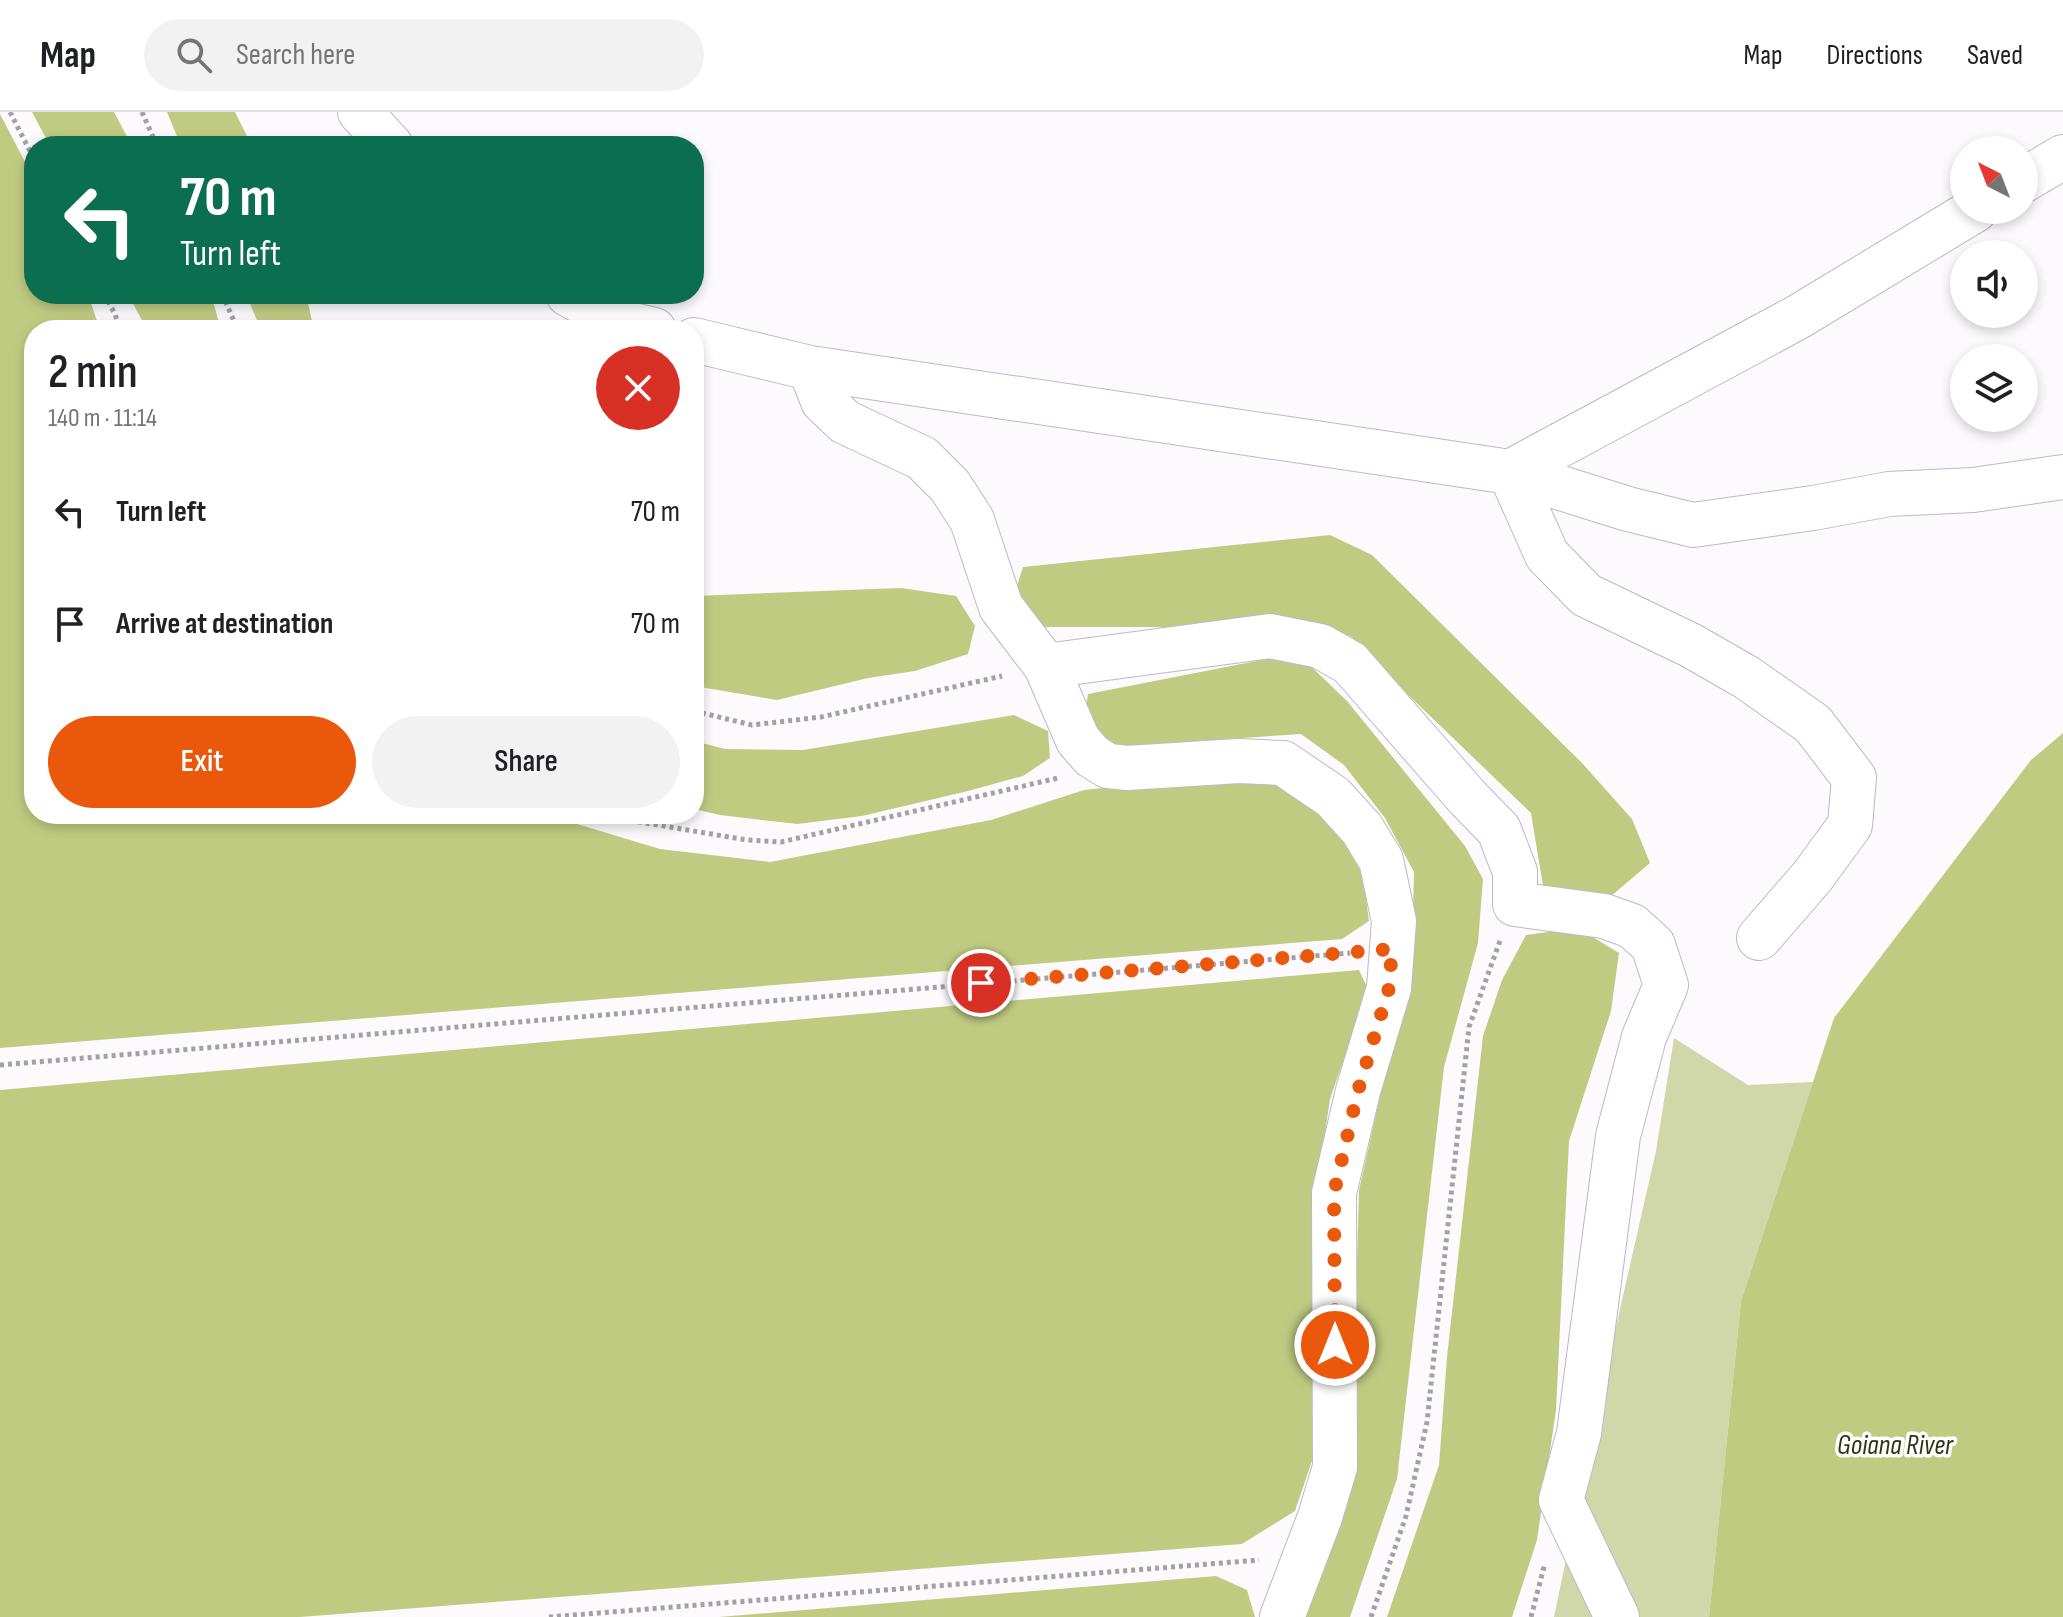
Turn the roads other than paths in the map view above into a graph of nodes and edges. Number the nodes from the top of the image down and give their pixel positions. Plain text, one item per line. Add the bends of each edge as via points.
1 (360, 112) edge
2 (382, 136) edge
3 (2063, 157) edge
4 (2038, 172) edge
5 (1952, 224) edge
6 (586, 304) edge
7 (614, 320) edge
8 (704, 342) edge
9 (810, 368) junction
10 (1510, 472) junction
11 (2063, 477) edge
12 (1046, 666) junction
13 (1759, 938) dead end
14 (1282, 1617) edge
15 (1617, 1617) edge

1 - 2 street
3 - 4 street
5 - 10 street via 1798,317
6 - 7 street
8 - 9 street
9 - 10 street
9 - 12 street via 823,401 845,422 922,458 950,486 972,520 1001,607
10 - 11 street via 1693,525 1889,494 1973,490
10 - 13 street via 1547,555 1586,595 1746,677 1813,724 1854,778 1850,825
12 - 14 street via 1078,740 1108,766 1283,763 1333,797 1381,860 1394,921 1389,988 1334,1193 1335,1467
12 - 15 street via 1270,636 1320,646 1350,663 1499,830 1515,872 1515,904 1604,916 1632,926 1653,945 1666,985 1644,1037 1618,1136 1579,1433 1561,1500

